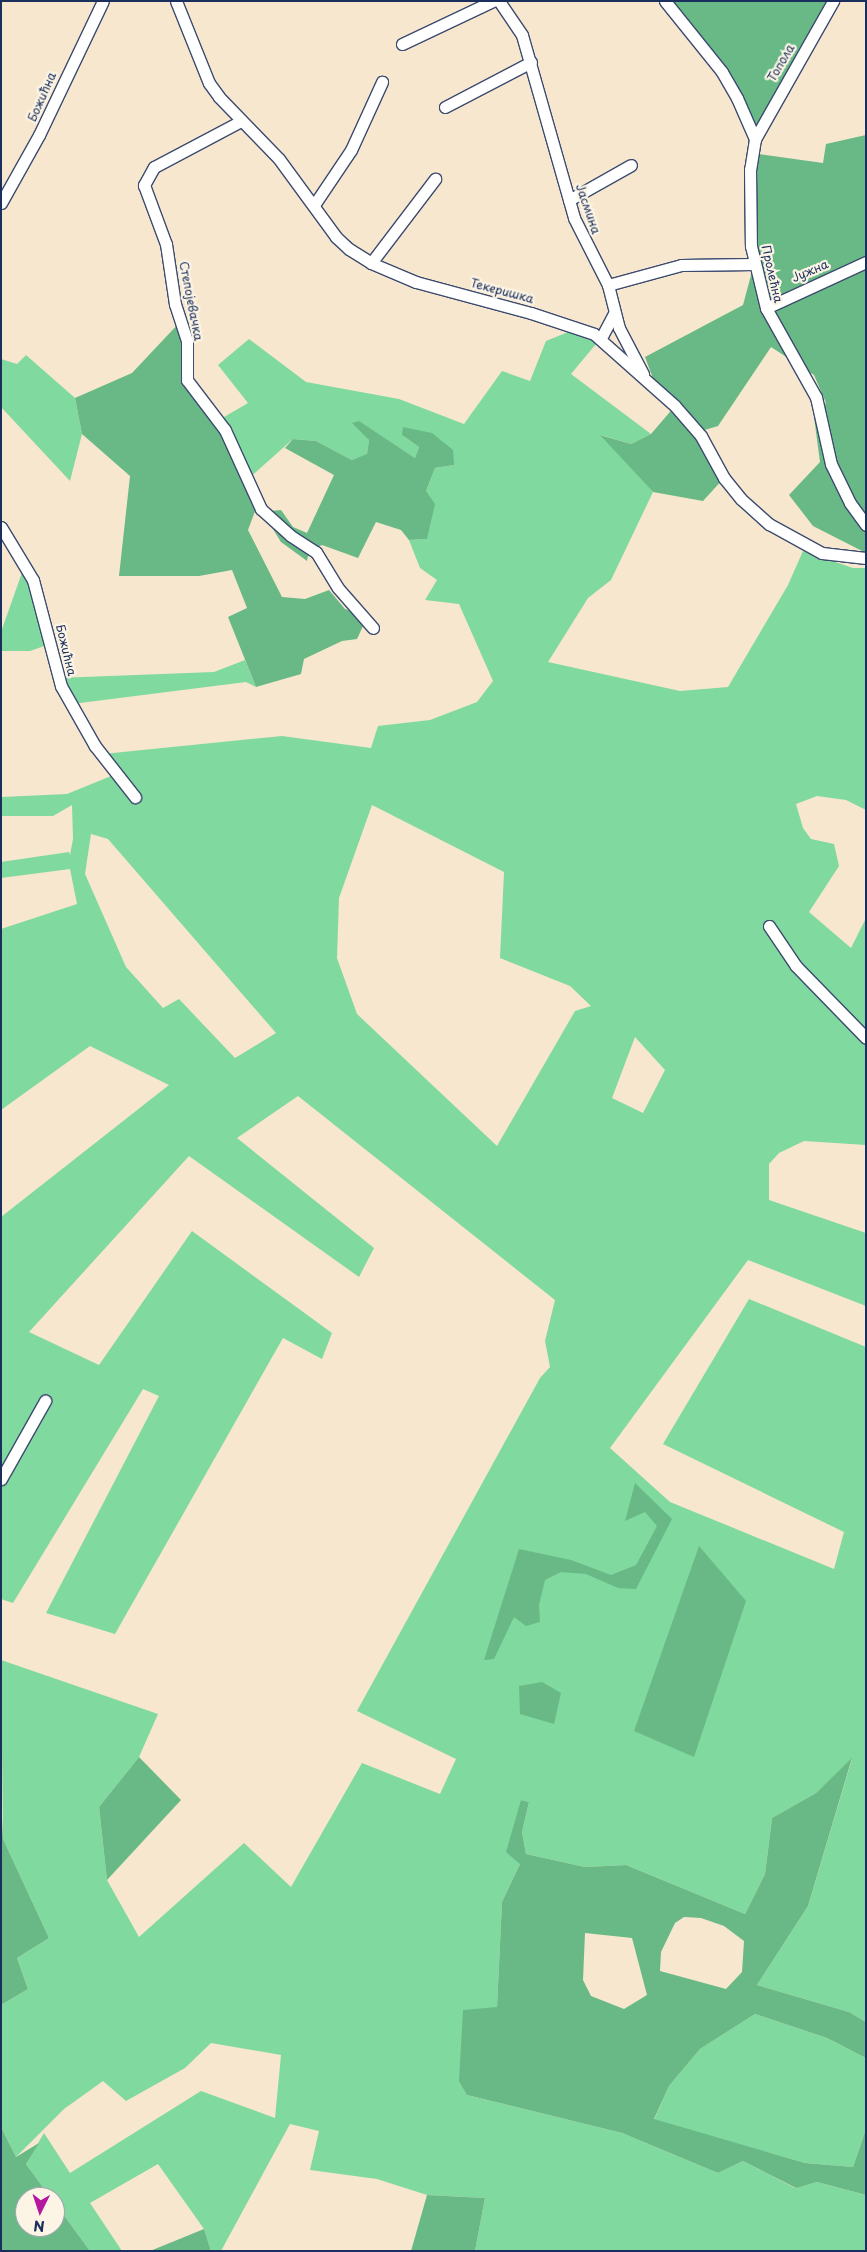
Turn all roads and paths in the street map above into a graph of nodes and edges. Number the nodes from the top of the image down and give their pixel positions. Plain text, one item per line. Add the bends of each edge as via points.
1 (103, 1) edge
2 (176, 1) edge
3 (493, 1) edge
4 (499, 1) edge
5 (666, 1) edge
6 (833, 1) edge
7 (402, 44) dead end
8 (531, 62) junction
9 (382, 82) dead end
10 (445, 107) dead end
11 (241, 121) junction
12 (755, 139) junction
13 (631, 164) dead end
14 (435, 179) dead end
15 (569, 200) junction
16 (1, 203) edge
17 (314, 204) junction
18 (866, 262) edge
19 (371, 264) junction
20 (754, 264) junction
21 (608, 285) junction
22 (766, 308) junction
23 (614, 314) junction
24 (601, 338) junction
25 (645, 379) junction
26 (866, 525) edge
27 (1, 527) edge
28 (866, 558) edge
29 (373, 628) dead end
30 (135, 797) dead end
31 (768, 926) dead end
32 (866, 1038) edge
33 (46, 1401) dead end
34 (1, 1479) edge

1 - 16 street, Божићна via 39,135
2 - 11 street, Текеришка via 209,82
3 - 7 street
4 - 8 street, Јасмина via 518,27
5 - 12 street via 722,72
6 - 12 street, Топола
8 - 10 street
8 - 15 street, Јасмина
9 - 17 street via 351,150
11 - 17 street, Текеришка via 279,159
11 - 29 street, Степојевачка via 154,167 144,185 166,244 175,304 187,340 187,380 225,430 261,509 285,532 316,552 338,588
12 - 20 street, Пролећна via 750,169
13 - 15 street
14 - 19 street
15 - 21 street, Јасмина via 583,240
17 - 19 street, Текеришка via 336,236
18 - 22 street, Јужна
19 - 24 street, Текеришка via 416,282 531,313
20 - 21 street via 681,264
20 - 22 street, Пролећна
21 - 23 street, Јасмина
22 - 26 street, Пролећна via 816,397 831,464 850,503
23 - 24 street
23 - 25 street, Јасмина
24 - 25 street, Текеришка
25 - 28 street, Текеришка via 698,432 730,485 769,524 822,553
27 - 30 street, Божићна via 33,580 61,686 96,746
31 - 32 street via 796,966
33 - 34 street

